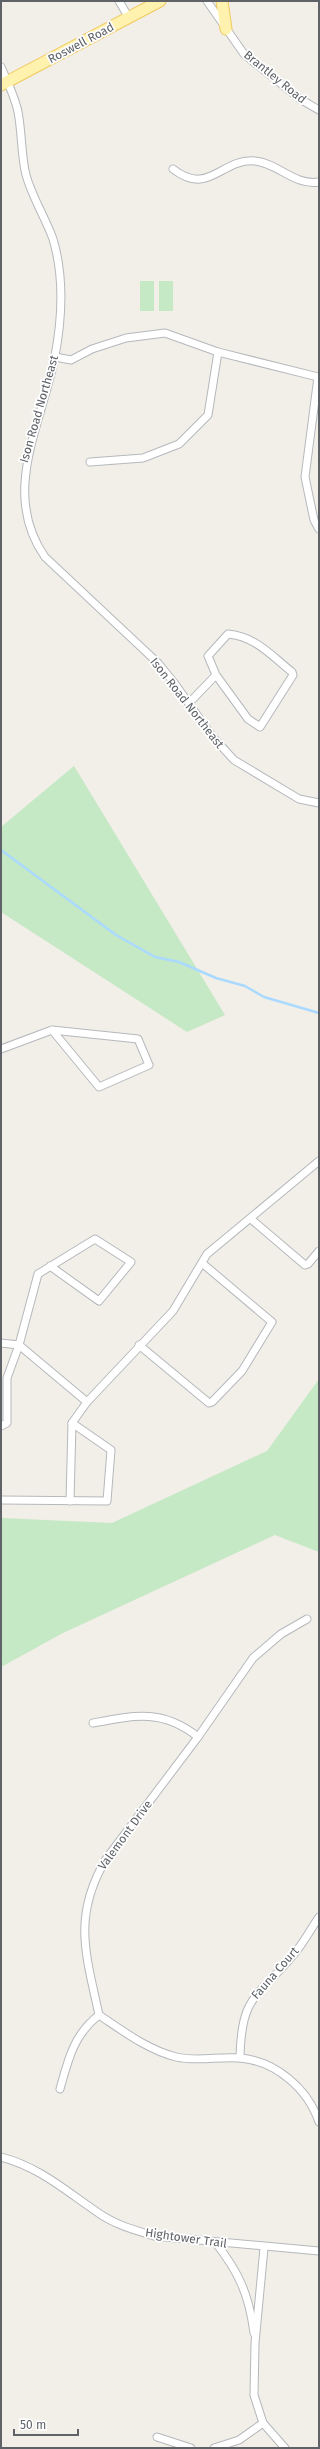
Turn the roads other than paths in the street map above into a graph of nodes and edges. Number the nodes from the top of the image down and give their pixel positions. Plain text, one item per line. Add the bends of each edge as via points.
1 (119, 1) edge
2 (160, 1) edge
3 (207, 1) edge
4 (222, 1) edge
5 (129, 18) junction
6 (226, 29) junction
7 (1, 67) edge
8 (4, 84) edge
9 (319, 110) edge
10 (173, 169) dead end
11 (319, 182) edge
12 (218, 352) junction
13 (55, 356) junction
14 (90, 462) dead end
15 (319, 529) edge
16 (216, 675) junction
17 (189, 703) junction
18 (319, 803) edge
19 (52, 1030) junction
20 (1, 1049) edge
21 (319, 1161) edge
22 (251, 1219) junction
23 (319, 1251) edge
24 (202, 1263) junction
25 (50, 1266) junction
26 (1, 1343) edge
27 (19, 1345) junction
28 (139, 1345) junction
29 (87, 1402) junction
30 (72, 1423) junction
31 (1, 1426) edge
32 (1, 1500) edge
33 (70, 1501) junction
34 (307, 1619) dead end
35 (93, 1723) dead end
36 (198, 1737) junction
37 (319, 1917) edge
38 (99, 2015) junction
39 (240, 2058) junction
40 (60, 2089) dead end
41 (319, 2122) edge
42 (1, 2157) edge
43 (215, 2242) junction
44 (264, 2248) junction
45 (319, 2251) edge
46 (255, 2343) junction
47 (263, 2423) junction
48 (157, 2437) dead end
49 (191, 2448) edge
50 (214, 2448) edge
51 (285, 2448) edge

1 - 5 street
2 - 5 main road, Roswell Road
3 - 6 street, Brantley Road
4 - 6 main road
5 - 8 main road, Roswell Road
6 - 9 street, Brantley Road via 244,54 300,99
7 - 8 street, Ison Road Northeast
8 - 13 street, Ison Road Northeast via 18,112 26,174 53,240 58,260 60,322
10 - 11 street via 183,178 198,180 240,163 256,161 300,180
12 - 13 street via 165,333 126,338 92,349 71,360
12 - 14 street via 208,415 179,444 143,458
12 - 15 street via 318,377 304,477 314,520
13 - 17 street, Ison Road Northeast via 22,474 22,506 32,538 45,557 158,663
16 - 16 street via 248,719 260,727 293,675 256,643 228,634 208,656
16 - 17 street
17 - 18 street, Ison Road Northeast via 212,736 234,760 299,799
19 - 19 street via 99,1087 149,1065 138,1039
19 - 20 street
21 - 22 street
22 - 23 street via 305,1265
22 - 24 street via 207,1254
24 - 28 street via 173,1311
24 - 28 street via 272,1322 242,1371 209,1403
25 - 25 street via 95,1239 131,1262 99,1301
25 - 27 street via 38,1274
26 - 27 street
27 - 29 street
27 - 31 street via 8,1378 7,1423
28 - 29 street
29 - 30 street
30 - 33 street
30 - 33 street via 111,1450 107,1501
32 - 33 street
34 - 36 street, Valemont Drive via 281,1634 253,1658
35 - 36 street via 132,1715 153,1716 177,1723
36 - 38 street, Valemont Drive via 106,1859 90,1892 84,1919 84,1945
37 - 39 street, Fauna Court via 295,1952 259,1989 252,2000 242,2026
38 - 39 street via 145,2045 163,2053 195,2060
38 - 40 street via 76,2039 69,2054
39 - 41 street via 264,2064 286,2076 307,2098
42 - 43 street, Hightower Trail via 33,2168 57,2182 100,2215 130,2229 154,2236
43 - 44 street, Hightower Trail
43 - 46 street via 234,2266 243,2283
44 - 45 street, Hightower Trail
44 - 46 street
46 - 47 street via 254,2395
47 - 50 street via 239,2440
47 - 51 street
48 - 49 street

